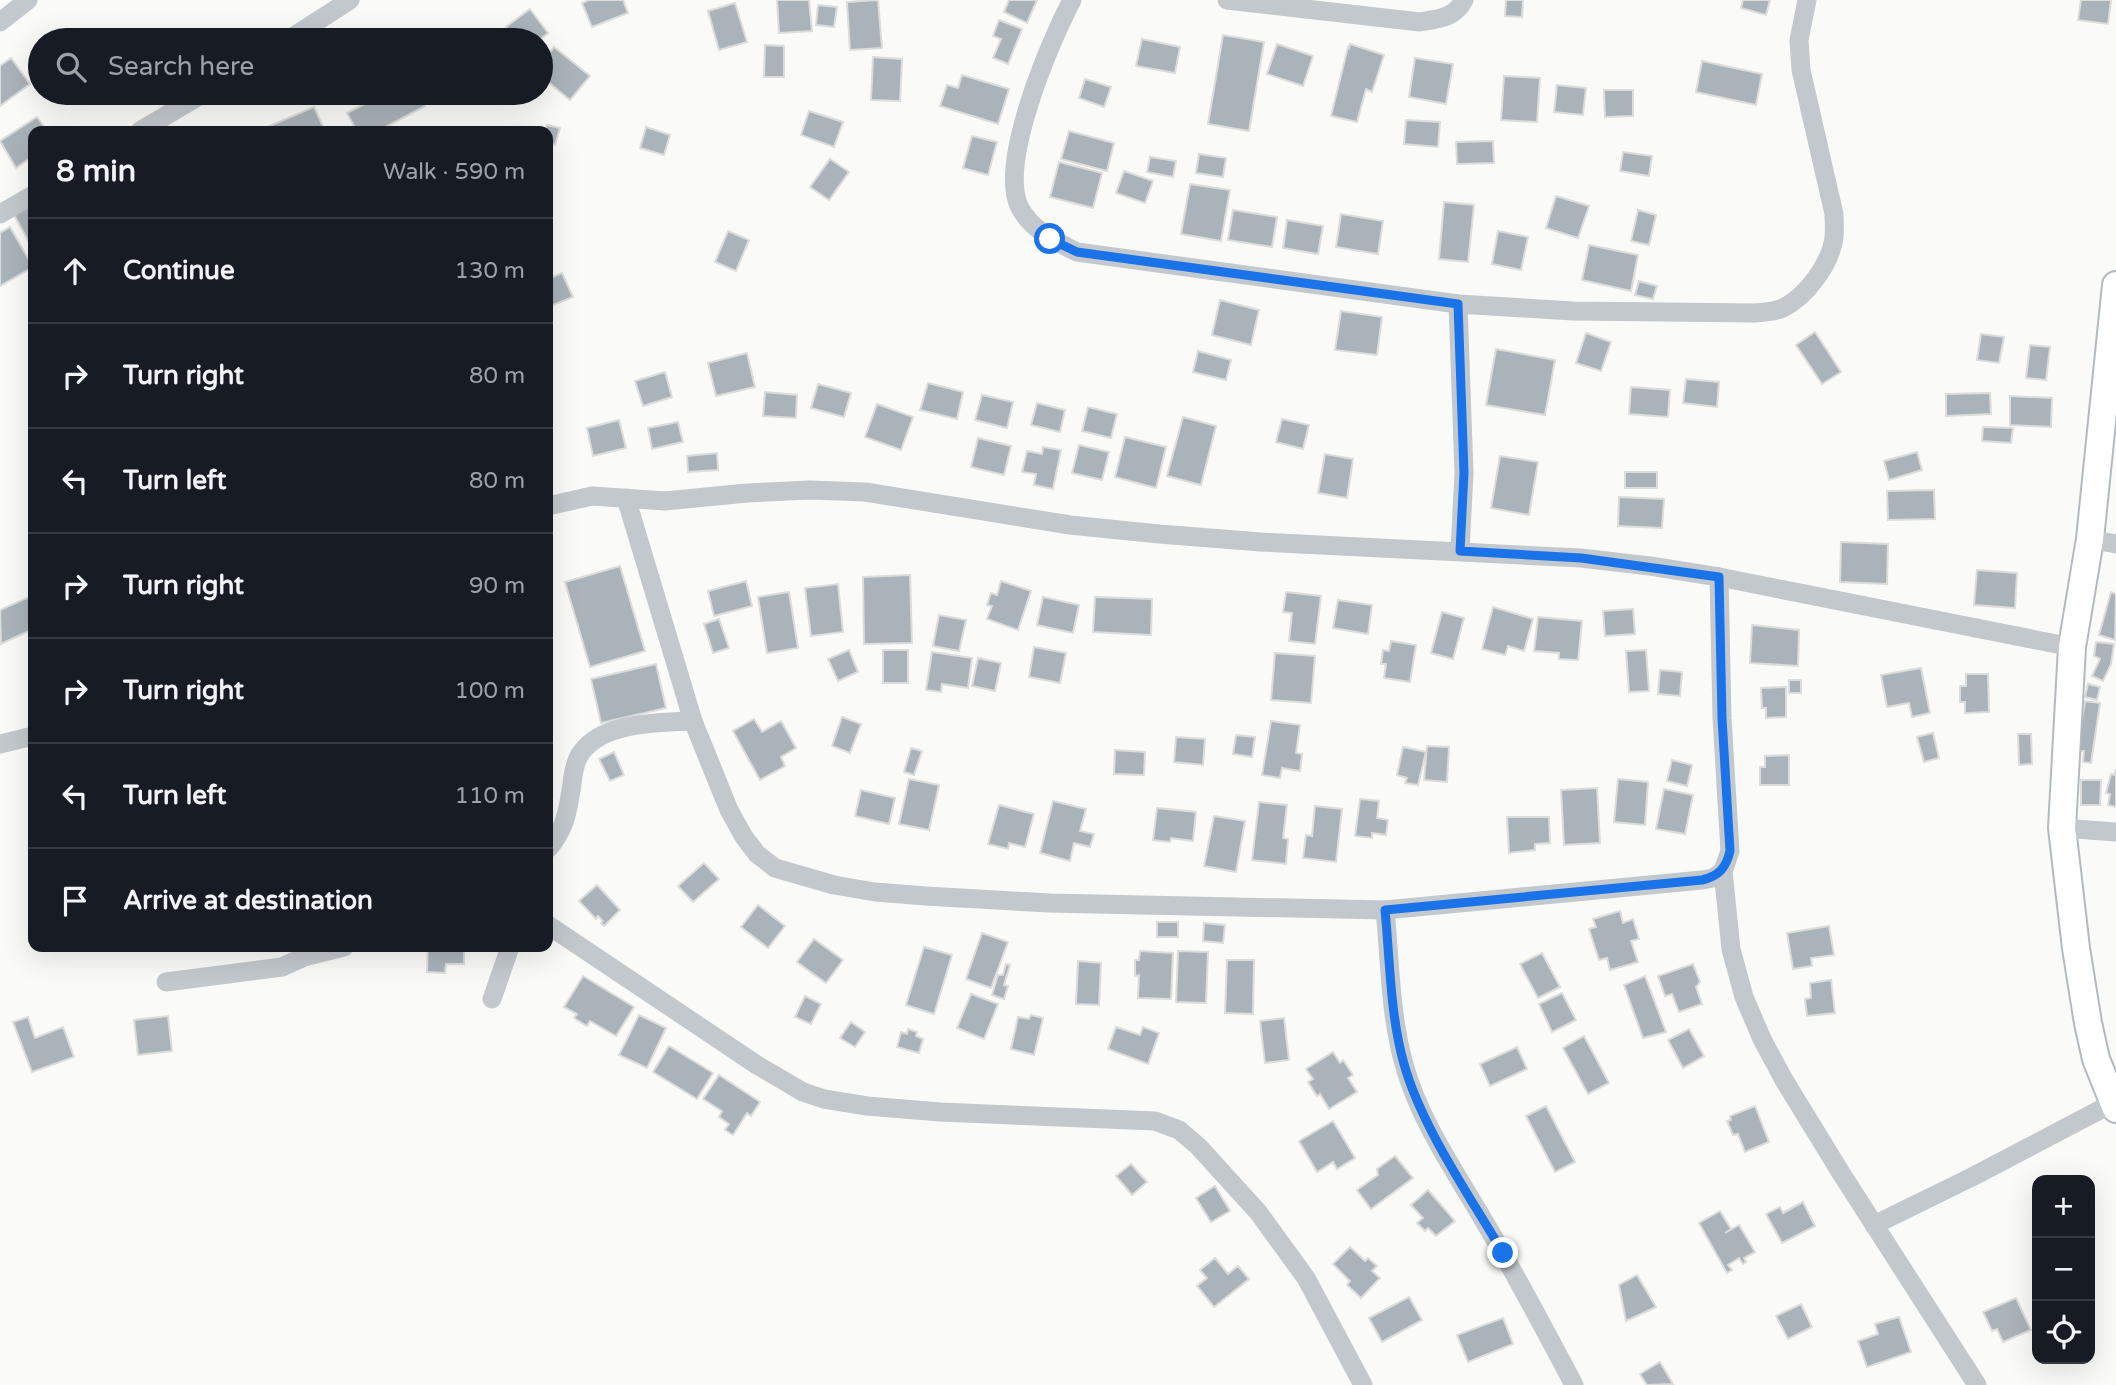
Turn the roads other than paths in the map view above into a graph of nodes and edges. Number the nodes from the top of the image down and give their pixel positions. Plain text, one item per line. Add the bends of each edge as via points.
1 (28, 0) edge
2 (350, 0) edge
3 (1072, 0) edge
4 (1227, 0) edge
5 (1464, 0) edge
6 (1807, 0) edge
7 (0, 22) edge
8 (307, 28) edge
9 (184, 105) edge
10 (148, 126) edge
11 (28, 198) edge
12 (0, 214) edge
13 (2116, 285) edge
14 (1458, 304) junction
15 (626, 498) junction
16 (553, 505) edge
17 (2103, 542) edge
18 (1460, 551) junction
19 (1719, 577) junction
20 (2072, 647) junction
21 (693, 721) junction
22 (28, 737) edge
23 (0, 744) edge
24 (2062, 828) junction
25 (2116, 832) edge
26 (553, 841) edge
27 (1723, 871) junction
28 (1385, 910) junction
29 (553, 928) edge
30 (324, 952) edge
31 (508, 952) edge
32 (166, 982) dead end
33 (492, 999) dead end
34 (2114, 1106) edge
35 (1874, 1225) junction
36 (1363, 1385) edge
37 (1574, 1385) edge
38 (1977, 1385) edge

1 - 7 street
2 - 8 street
3 - 14 street via 1034,87 1020,135 1015,182 1019,206 1050,239 1077,252
4 - 5 street via 1420,22 1445,18
6 - 14 street via 1799,40 1801,70 1834,214 1834,238 1817,277 1800,296 1782,309 1755,313 1573,311
9 - 10 street
11 - 12 street
13 - 17 street
14 - 18 street via 1464,473
15 - 16 street via 592,496
15 - 18 street via 665,501 810,490 865,492 1070,525 1159,534
15 - 21 street
17 - 20 street
18 - 19 street via 1581,558
19 - 20 street
19 - 27 street via 1730,851
20 - 24 street
21 - 26 street via 647,723 613,731 585,748 575,771 566,820
21 - 28 street via 744,837 775,867 805,878 875,892 1049,903
22 - 23 street
24 - 25 street
24 - 34 street via 2088,1023
27 - 28 street via 1702,880
27 - 35 street via 1736,972 1762,1039
28 - 37 street via 1404,1065 1434,1135
29 - 36 street via 659,1002 803,1092 867,1106 1155,1121 1179,1130 1258,1212 1306,1278
30 - 32 street via 282,967
31 - 33 street
34 - 35 street
35 - 38 street

